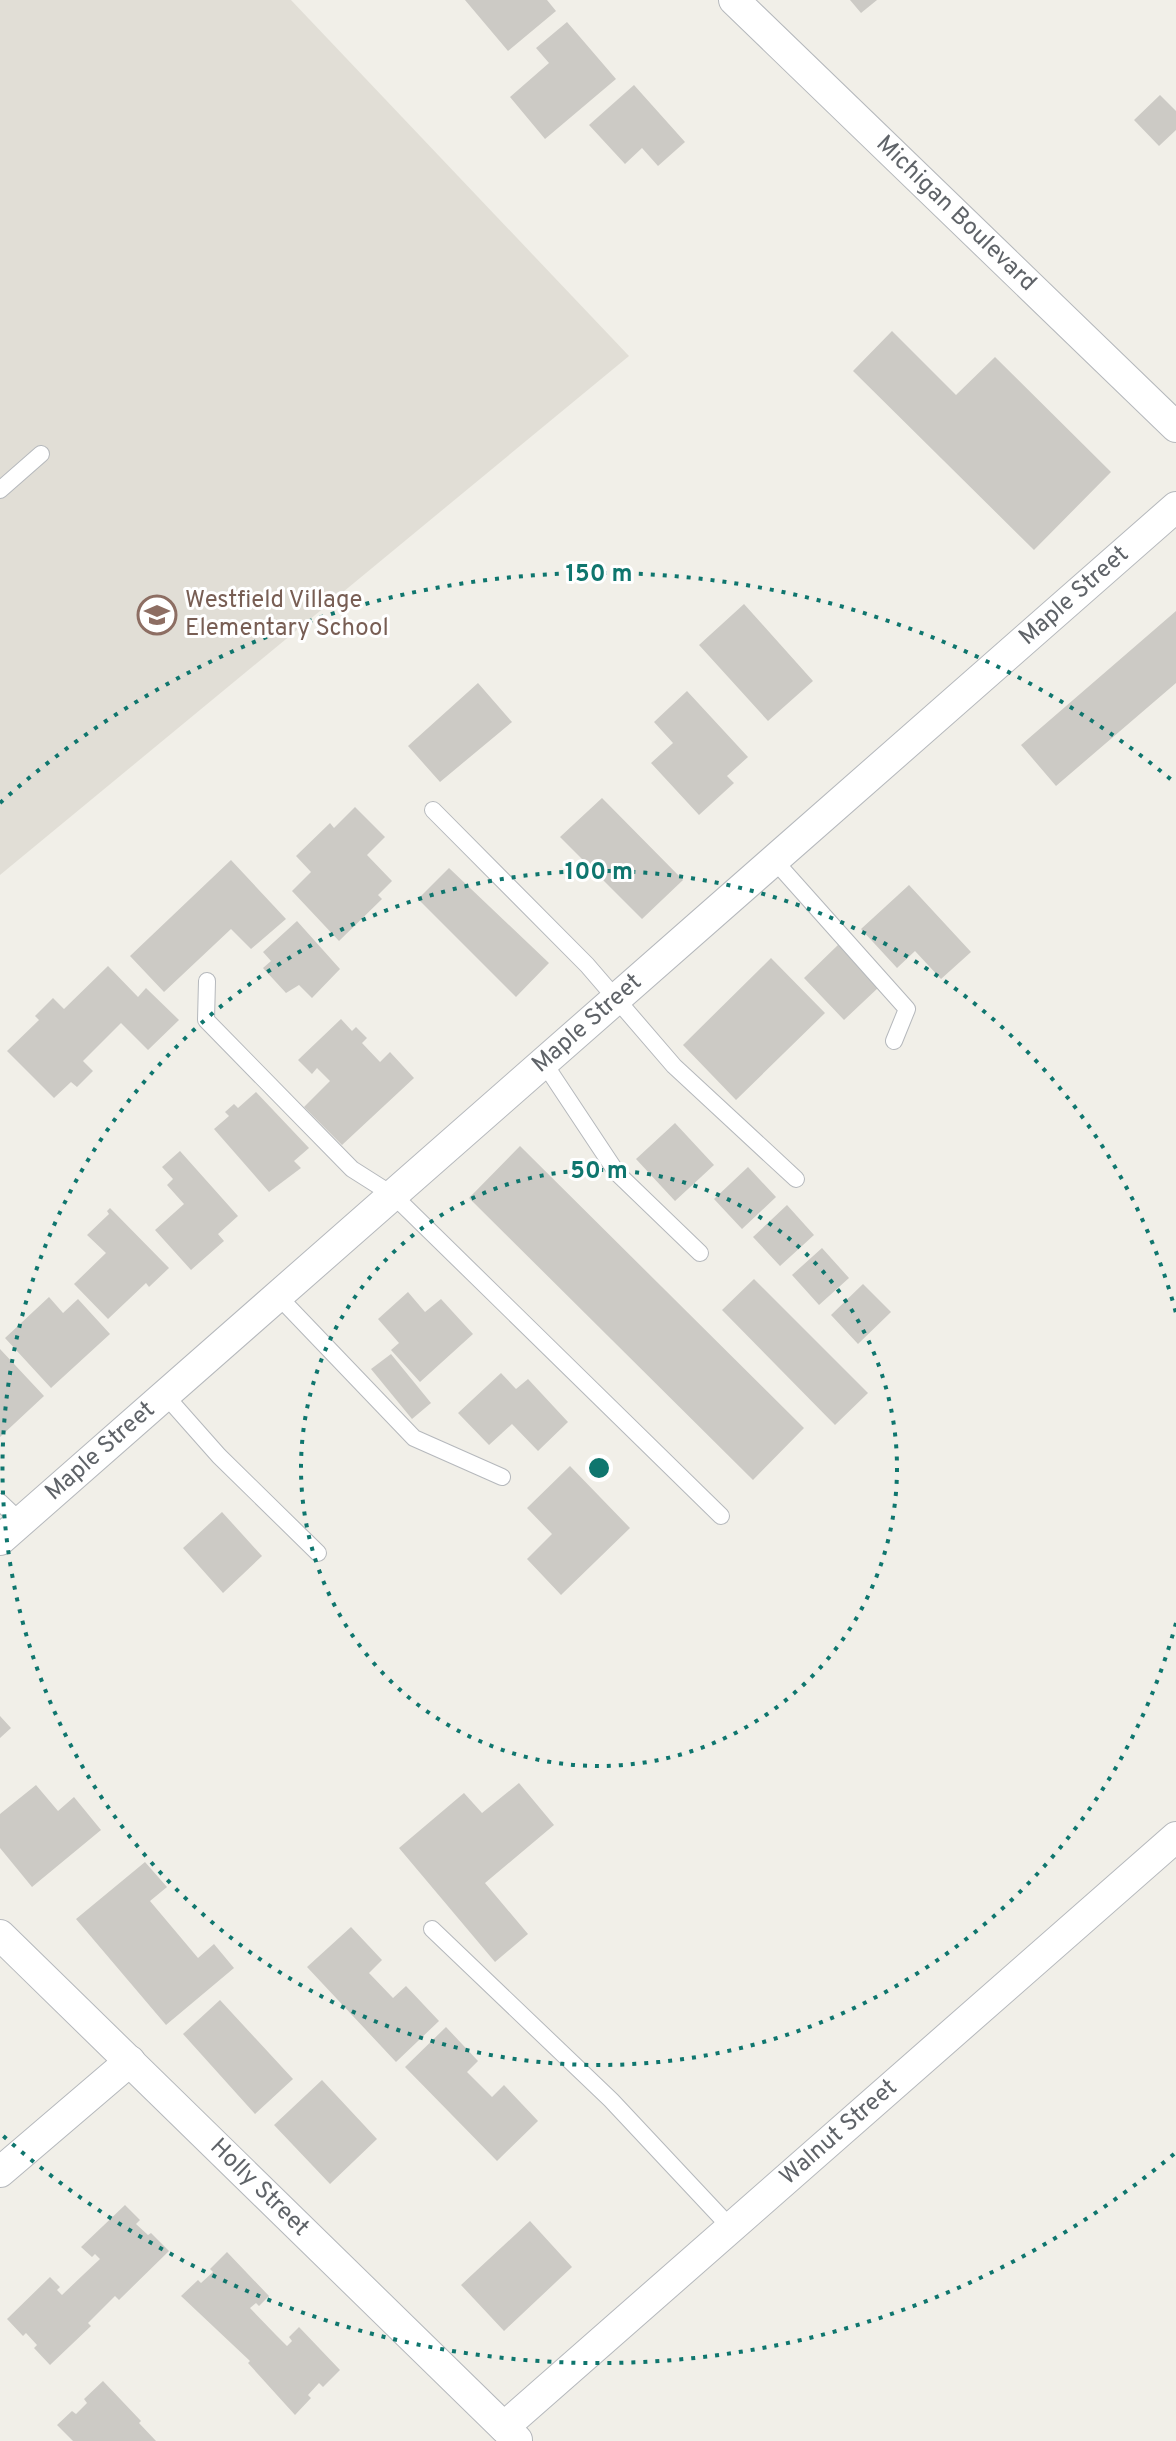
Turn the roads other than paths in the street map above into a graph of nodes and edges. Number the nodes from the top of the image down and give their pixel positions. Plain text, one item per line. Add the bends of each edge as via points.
1 (734, 0) edge
2 (1176, 427) edge
3 (41, 454) dead end
4 (0, 490) edge
5 (1176, 507) edge
6 (433, 810) dead end
7 (774, 860) junction
8 (207, 981) dead end
9 (615, 1000) junction
10 (894, 1041) dead end
11 (544, 1063) junction
12 (796, 1179) dead end
13 (393, 1195) junction
14 (700, 1253) dead end
15 (278, 1296) junction
16 (165, 1395) junction
17 (502, 1477) dead end
18 (721, 1516) dead end
19 (7, 1522) edge
20 (318, 1553) dead end
21 (1176, 1837) edge
22 (432, 1929) dead end
23 (0, 1935) edge
24 (130, 2061) junction
25 (0, 2172) edge
26 (731, 2228) junction
27 (511, 2434) edge

1 - 2 street, Michigan Boulevard
3 - 4 lane
5 - 7 street, Maple Street
6 - 9 lane
7 - 9 street, Maple Street
7 - 10 lane via 907,1009
8 - 13 lane via 206,1020 352,1169
9 - 11 street, Maple Street
9 - 12 lane via 674,1066
11 - 13 street, Maple Street
11 - 14 lane via 617,1173
13 - 15 street, Maple Street
13 - 18 lane
15 - 16 street, Maple Street
15 - 17 lane via 414,1438
16 - 19 street, Maple Street
16 - 20 lane
21 - 26 street, Walnut Street
22 - 26 lane via 611,2100
23 - 24 street, Holly Street
24 - 25 street
24 - 27 street, Holly Street
26 - 27 street, Walnut Street

